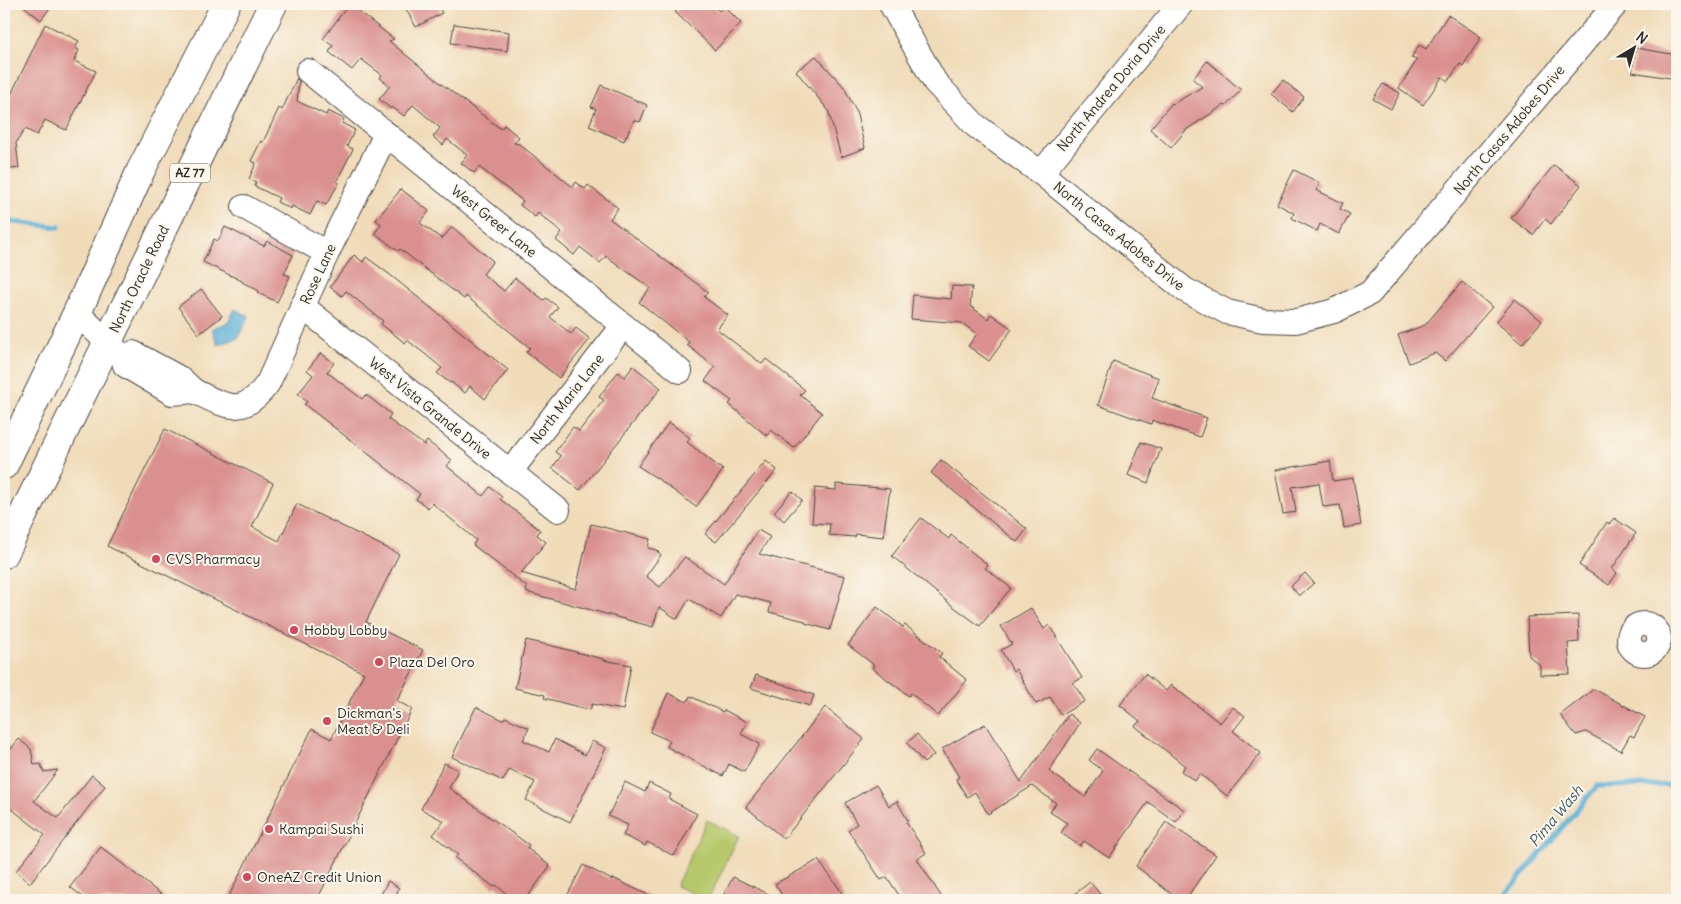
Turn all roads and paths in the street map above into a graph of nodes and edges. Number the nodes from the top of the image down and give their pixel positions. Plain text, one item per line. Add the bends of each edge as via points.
1 (226, 4) edge
2 (273, 4) edge
3 (890, 4) edge
4 (1181, 4) edge
5 (1616, 4) edge
6 (308, 71) dead end
7 (386, 134) junction
8 (1041, 173) junction
9 (244, 207) dead end
10 (328, 253) junction
11 (302, 306) junction
12 (77, 314) junction
13 (624, 326) junction
14 (115, 350) junction
15 (680, 371) dead end
16 (4, 465) edge
17 (510, 472) junction
18 (558, 510) dead end
19 (4, 554) edge

1 - 12 highway via 141,170
2 - 14 highway, North Oracle Road / AZ 77
3 - 8 street, North Casas Adobes Drive via 936,82 976,126
4 - 8 street, North Andrea Doria Drive
5 - 8 street, North Casas Adobes Drive via 1370,293 1334,311 1296,320 1263,320 1227,312 1185,290
6 - 7 street, West Greer Lane
7 - 10 street, Rose Lane
7 - 13 street, West Greer Lane
9 - 10 street
10 - 11 street, Rose Lane
11 - 14 street, Rose Lane via 268,383 251,402 241,405 225,406 194,391 172,393 125,365
11 - 17 street, West Vista Grande Drive
12 - 14 street
12 - 16 highway
13 - 15 street, West Greer Lane
13 - 17 street, North Maria Lane
14 - 19 highway, North Oracle Road / AZ 77
17 - 18 street, West Vista Grande Drive

